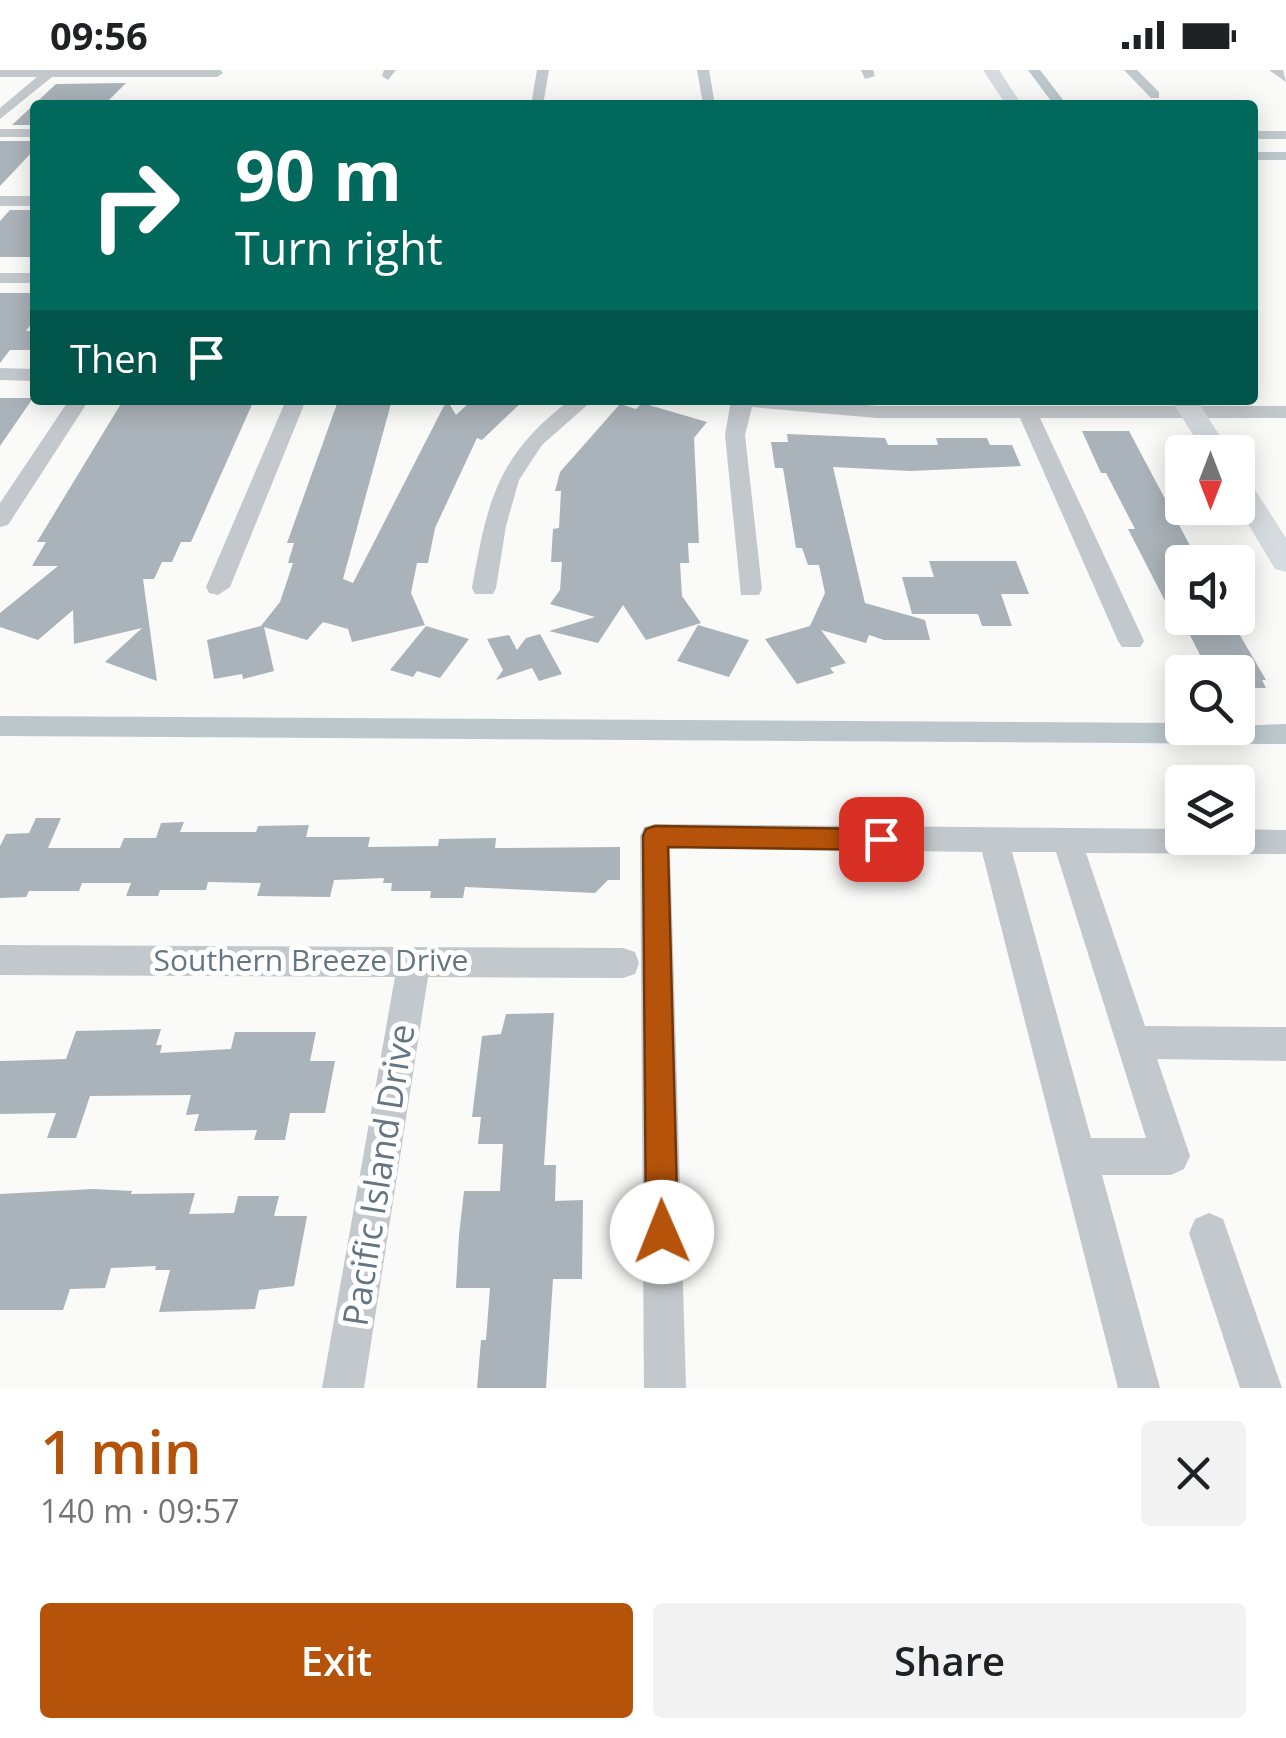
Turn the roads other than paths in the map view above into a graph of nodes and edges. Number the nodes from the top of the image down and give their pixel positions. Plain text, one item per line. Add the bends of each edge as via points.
1 (543, 70) edge
2 (703, 70) edge
3 (991, 70) edge
4 (1130, 70) edge
5 (1275, 70) edge
6 (0, 73) edge
7 (48, 73) junction
8 (217, 73) dead end
9 (1286, 78) edge
10 (1154, 94) dead end
11 (538, 100) edge
12 (709, 100) edge
13 (1011, 100) edge
14 (0, 115) edge
15 (0, 133) edge
16 (30, 133) edge
17 (1258, 135) edge
18 (1286, 135) edge
19 (30, 200) edge
20 (0, 201) edge
21 (0, 278) edge
22 (30, 278) edge
23 (0, 374) edge
24 (30, 374) edge
25 (77, 405) edge
26 (294, 405) edge
27 (576, 405) edge
28 (741, 405) edge
29 (787, 405) edge
30 (1188, 406) edge
31 (1027, 412) junction
32 (1286, 412) edge
33 (1206, 435) edge
34 (1255, 512) edge
35 (0, 520) edge
36 (1286, 562) edge
37 (218, 587) dead end
38 (484, 588) dead end
39 (750, 588) dead end
40 (1130, 641) dead end
41 (994, 840) junction
42 (1068, 841) junction
43 (1286, 842) edge
44 (0, 960) edge
45 (414, 962) junction
46 (623, 963) dead end
47 (1134, 1042) junction
48 (1286, 1044) edge
49 (1077, 1157) junction
50 (1210, 1233) dead end
51 (343, 1388) edge
52 (665, 1388) edge
53 (1139, 1388) edge
54 (1261, 1388) edge

1 - 11 street
2 - 12 street
3 - 13 main road
4 - 10 street
5 - 9 street
6 - 7 street
7 - 8 street
7 - 14 street
15 - 16 street
17 - 18 street
19 - 20 street
21 - 22 street
23 - 24 street
25 - 35 street
26 - 37 street
27 - 38 street via 542,430 508,473
28 - 39 street via 736,435
29 - 31 street
30 - 31 street
30 - 32 street
30 - 33 main road
31 - 40 street
34 - 36 main road
41 - 42 street
41 - 49 street
41 - 52 street via 655,836
42 - 43 street
42 - 47 street
44 - 45 street, Southern Breeze Drive
45 - 46 street, Southern Breeze Drive
45 - 51 street, Pacific Island Drive
47 - 48 street
47 - 49 street via 1171,1156
49 - 53 street
50 - 54 street

